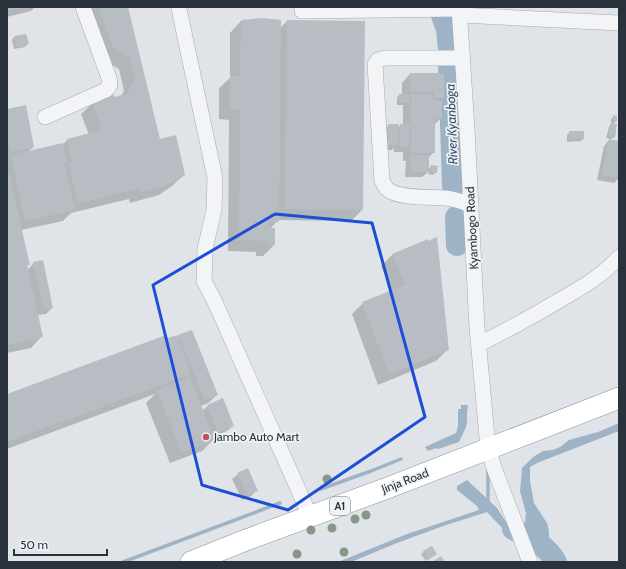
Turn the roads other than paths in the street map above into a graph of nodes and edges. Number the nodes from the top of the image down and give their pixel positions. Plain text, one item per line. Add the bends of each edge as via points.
1 (82, 7) edge
2 (302, 7) edge
3 (179, 9) dead end
4 (460, 10) edge
5 (619, 23) edge
6 (463, 58) junction
7 (45, 117) dead end
8 (471, 205) junction
9 (619, 257) edge
10 (479, 344) junction
11 (619, 398) edge
12 (488, 448) junction
13 (310, 516) junction
14 (191, 562) edge
15 (530, 562) edge

1 - 7 street via 110,85 106,90
2 - 4 street via 302,11
3 - 13 street via 216,178 214,210 205,249 204,281
4 - 5 street
4 - 6 street, Kyambogo Road
6 - 8 street, Kyambogo Road
6 - 8 street via 385,58 378,60 375,70 382,181 395,193 447,198
8 - 10 street, Kyambogo Road
9 - 10 street via 612,266 588,283
10 - 12 street, Kyambogo Road
11 - 12 highway, Jinja Road / A1
12 - 13 highway, Jinja Road / A1
12 - 15 street, Kyambogo Road
13 - 14 highway, Jinja Road / A1

